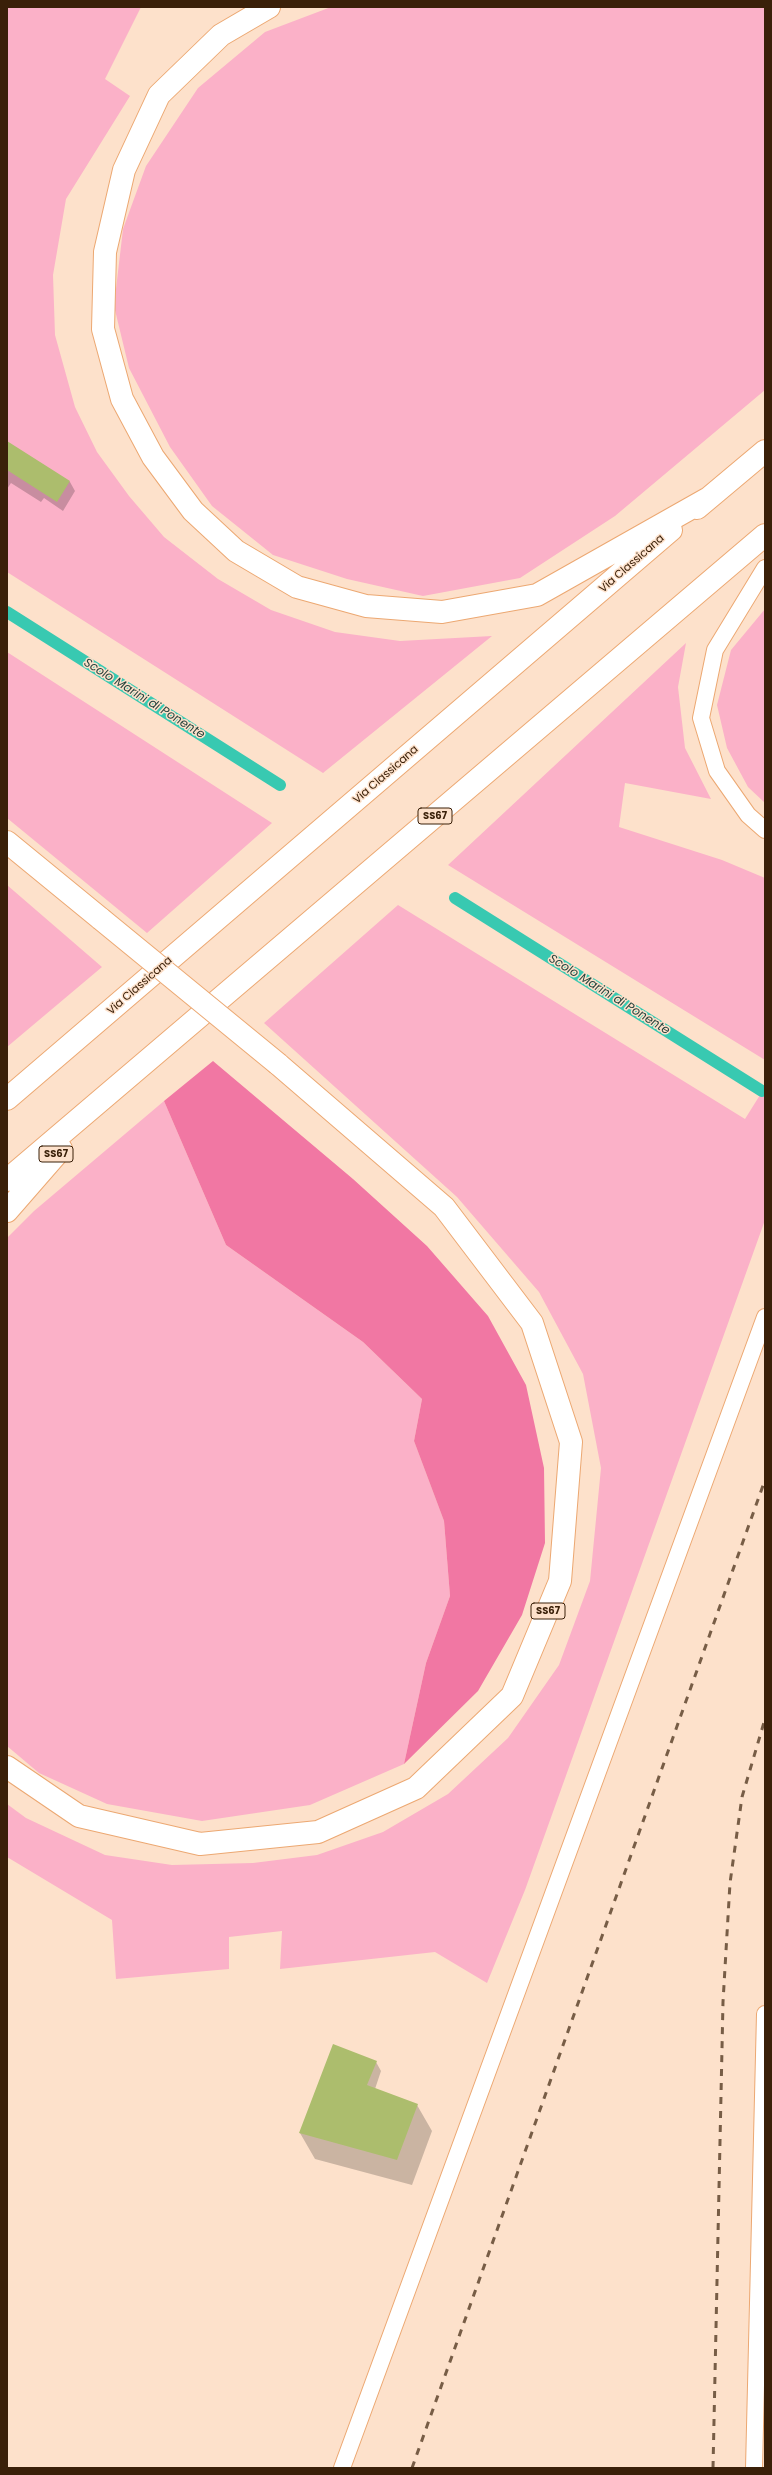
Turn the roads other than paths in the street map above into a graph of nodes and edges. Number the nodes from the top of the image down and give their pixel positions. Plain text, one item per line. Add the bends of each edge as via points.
1 (269, 7) edge
2 (765, 451) edge
3 (707, 499) junction
4 (765, 535) edge
5 (765, 568) edge
6 (765, 830) edge
7 (7, 842) edge
8 (106, 1097) junction
9 (7, 1099) edge
10 (7, 1180) edge
11 (7, 1211) edge
12 (765, 1317) edge
13 (7, 1767) edge
14 (765, 2014) edge
15 (342, 2468) edge
16 (754, 2468) edge

1 - 3 highway via 221,35 159,95 124,170 105,252 102,329 122,399 153,457 192,511 236,551 297,587 366,606 442,612 537,595
2 - 3 highway, Via Classicana
3 - 9 highway, Via Classicana
4 - 8 highway, SS67
5 - 6 lane via 715,650 701,718 716,771 748,815
7 - 13 highway, SS67, bridge via 278,1064 444,1207 532,1323 571,1442 560,1581 512,1696 416,1788 318,1832 200,1844 79,1816
8 - 10 highway
8 - 11 highway, SS67
12 - 15 lane
14 - 16 lane

